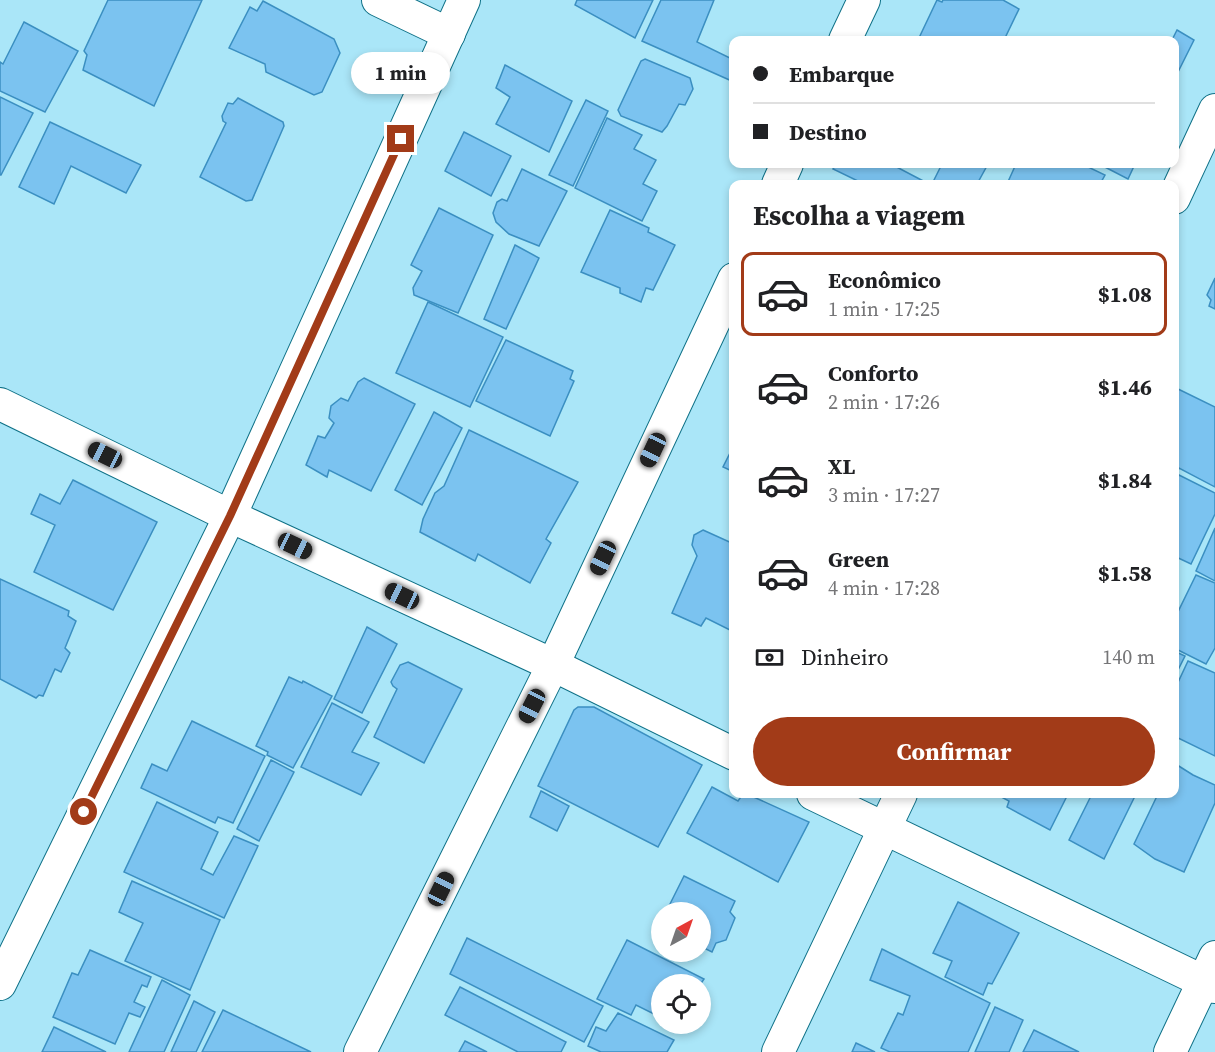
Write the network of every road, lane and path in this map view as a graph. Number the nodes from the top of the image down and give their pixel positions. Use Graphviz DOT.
graph roads {
  1 [pos="378,0"];
  2 [pos="464,0"];
  3 [pos="864,0"];
  4 [pos="449,34"];
  5 [pos="847,36"];
  6 [pos="1215,110"];
  7 [pos="1179,187"];
  8 [pos="729,290"];
  9 [pos="0,404"];
  10 [pos="230,516"];
  11 [pos="553,665"];
  12 [pos="729,752"];
  13 [pos="821,798"];
  14 [pos="899,798"];
  15 [pos="885,829"];
  16 [pos="1211,975"];
  17 [pos="0,982"];
  18 [pos="360,1052"];
  19 [pos="778,1052"];
  20 [pos="1170,1052"];
  1 -- 4 [label="street"];
  2 -- 4 [label="street"];
  3 -- 5 [label="street"];
  4 -- 10 [label="street"];
  6 -- 7 [label="street"];
  8 -- 11 [label="street"];
  9 -- 10 [label="street"];
  10 -- 11 [label="street"];
  10 -- 17 [label="street"];
  11 -- 12 [label="street"];
  11 -- 18 [label="street"];
  13 -- 15 [label="street"];
  14 -- 15 [label="street"];
  15 -- 16 [label="street"];
  15 -- 19 [label="street"];
  16 -- 20 [label="street"];
}
